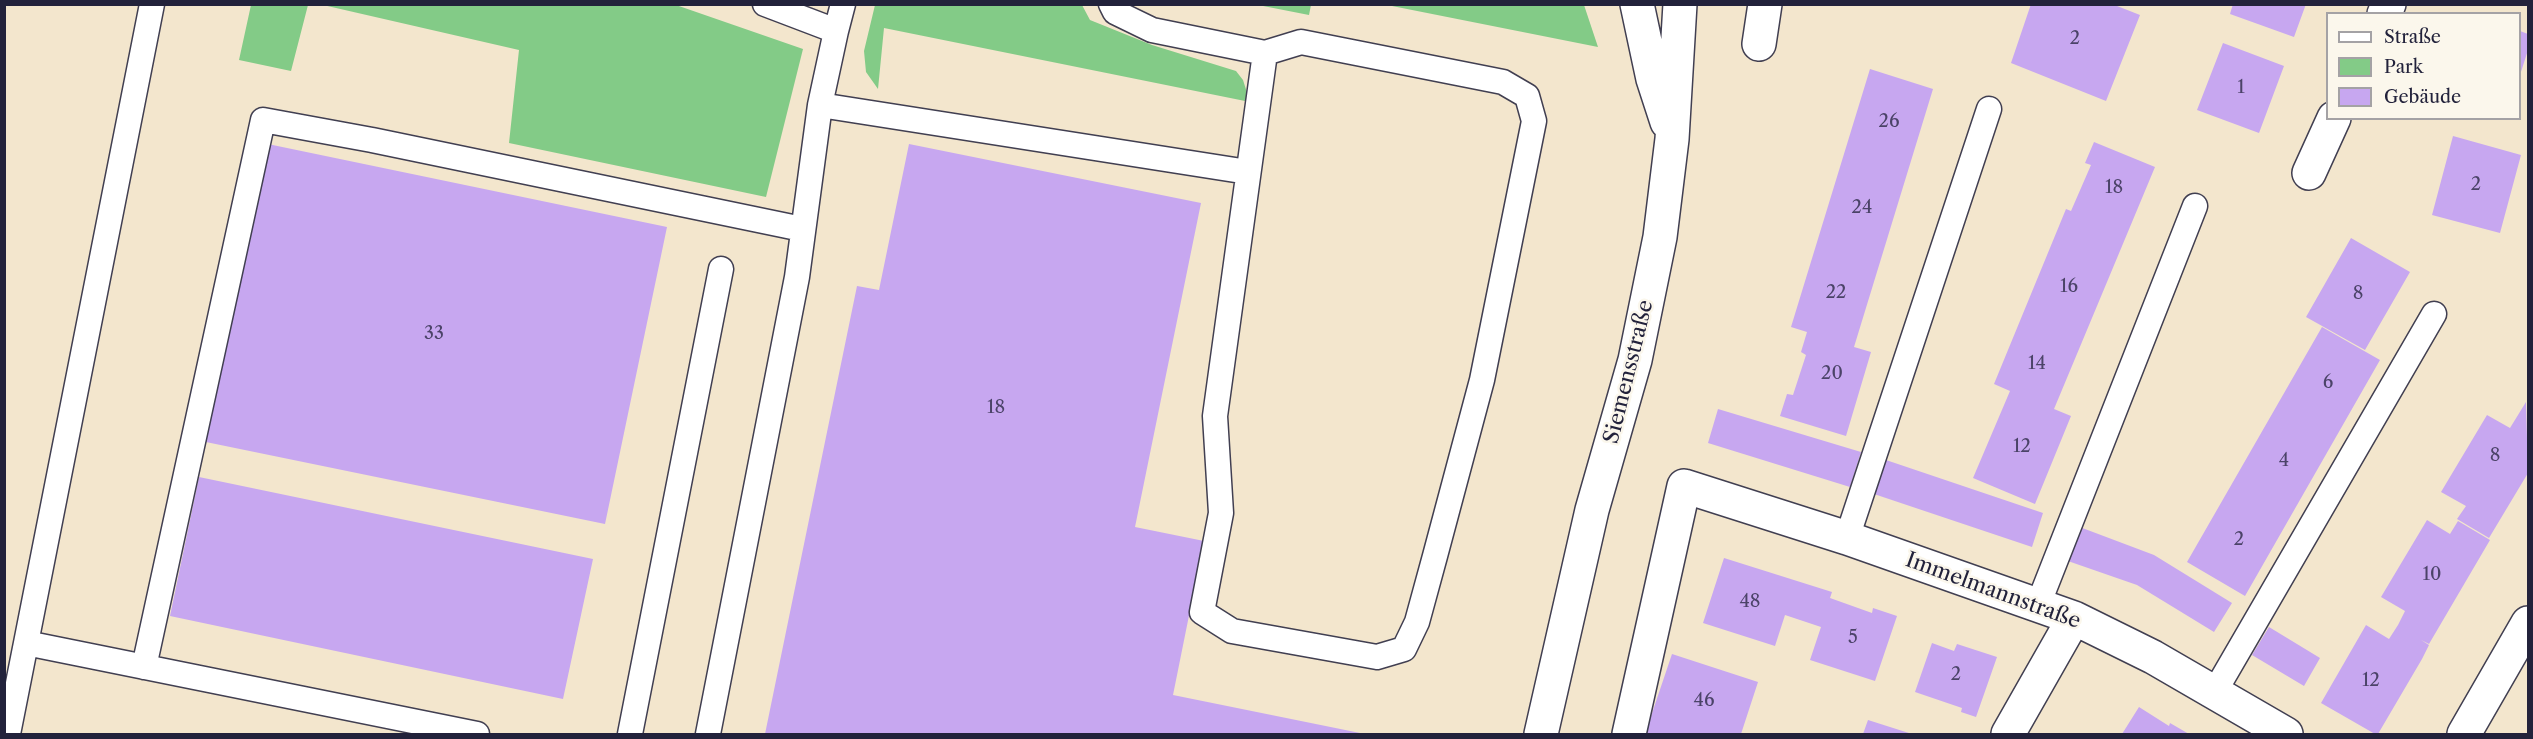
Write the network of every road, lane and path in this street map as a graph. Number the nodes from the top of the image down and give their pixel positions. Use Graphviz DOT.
graph roads {
  1 [pos="152,4"];
  2 [pos="765,4"];
  3 [pos="843,4"];
  4 [pos="1111,4"];
  5 [pos="1637,4"];
  6 [pos="1680,4"];
  7 [pos="1765,4"];
  8 [pos="836,31"];
  9 [pos="1759,44"];
  10 [pos="1265,53"];
  11 [pos="820,105"];
  12 [pos="1989,109"];
  13 [pos="2333,120"];
  14 [pos="1672,139"];
  15 [pos="1248,172"];
  16 [pos="2309,173"];
  17 [pos="2195,206"];
  18 [pos="802,229"];
  19 [pos="721,269"];
  20 [pos="2434,314"];
  21 [pos="1847,538"];
  22 [pos="2038,605"];
  23 [pos="2074,618"];
  24 [pos="2529,623"];
  25 [pos="26,643"];
  26 [pos="144,667"];
  27 [pos="2214,693"];
  28 [pos="8,735"];
  29 [pos="477,735"];
  30 [pos="630,735"];
  31 [pos="708,735"];
  32 [pos="1541,735"];
  33 [pos="1629,735"];
  34 [pos="2008,735"];
  35 [pos="2286,735"];
  36 [pos="2464,735"];
  1 -- 25 [label="lane"];
  2 -- 8 [label="lane"];
  3 -- 8 [label="lane"];
  4 -- 10 [label="lane"];
  5 -- 14 [label="street"];
  6 -- 14 [label="street, Siemensstraße"];
  7 -- 9 [label="street"];
  8 -- 11 [label="lane"];
  10 -- 15 [label="lane"];
  10 -- 15 [label="lane"];
  11 -- 15 [label="lane"];
  11 -- 18 [label="lane"];
  12 -- 21 [label="lane"];
  13 -- 16 [label="street"];
  14 -- 32 [label="street, Siemensstraße"];
  17 -- 22 [label="lane"];
  18 -- 26 [label="lane"];
  18 -- 31 [label="lane"];
  19 -- 30 [label="lane"];
  20 -- 27 [label="lane"];
  21 -- 22 [label="street, Immelmannstraße"];
  21 -- 33 [label="street, Immelmannstraße"];
  22 -- 23 [label="street, Immelmannstraße"];
  23 -- 27 [label="street, Immelmannstraße"];
  23 -- 34 [label="street"];
  24 -- 36 [label="street"];
  25 -- 26 [label="lane"];
  25 -- 28 [label="lane"];
  26 -- 29 [label="lane"];
  27 -- 35 [label="street, Immelmannstraße"];
}
